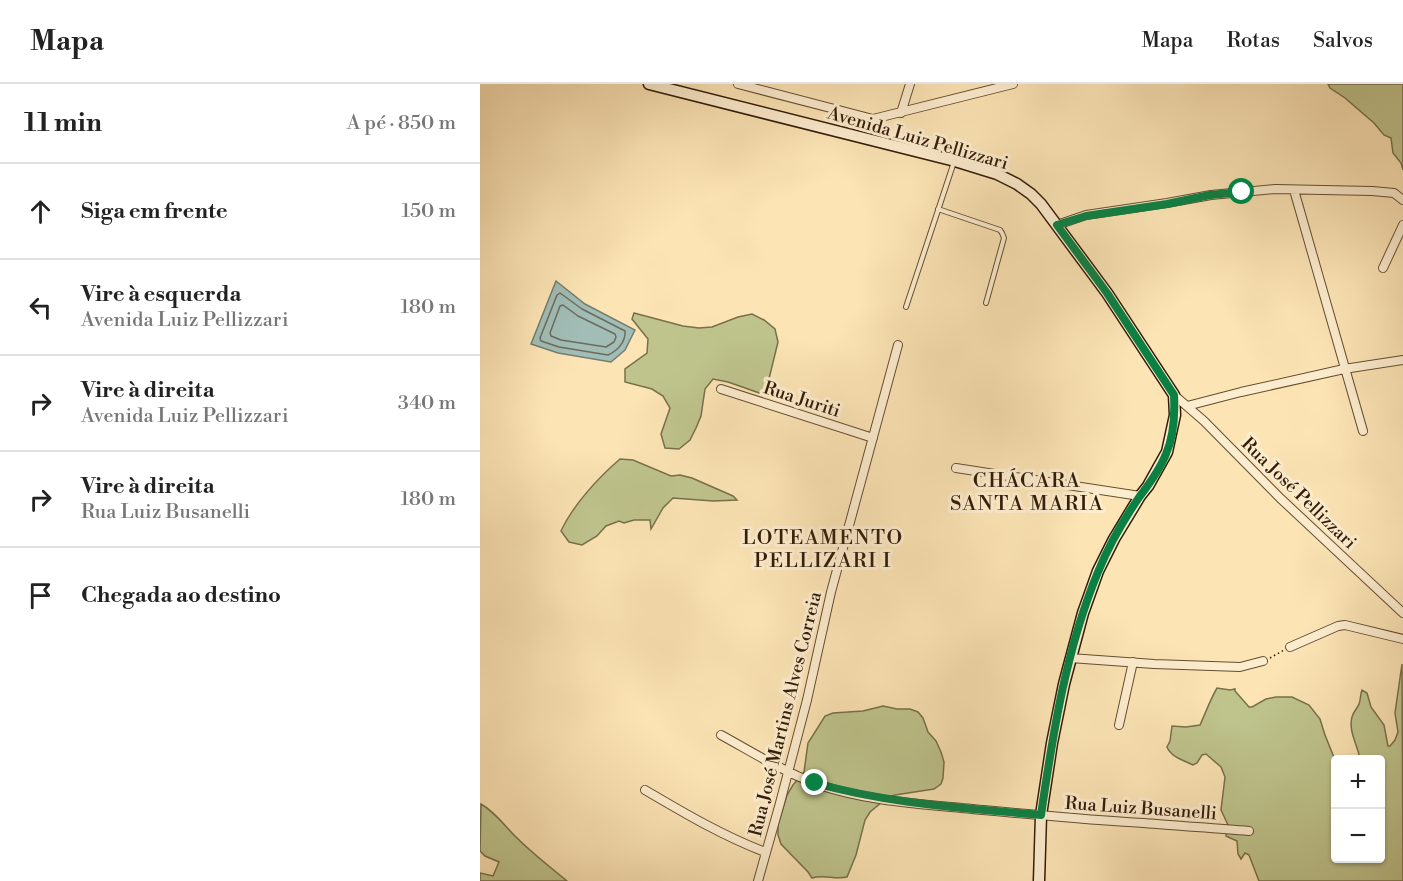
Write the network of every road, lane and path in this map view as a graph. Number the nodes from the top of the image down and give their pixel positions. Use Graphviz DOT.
graph roads {
  1 [pos="649,84"];
  2 [pos="738,84"];
  3 [pos="910,84"];
  4 [pos="1013,84"];
  5 [pos="901,113"];
  6 [pos="955,161"];
  7 [pos="1294,190"];
  8 [pos="1403,200"];
  9 [pos="938,209"];
  10 [pos="1057,225"];
  11 [pos="1403,225"];
  12 [pos="1383,268"];
  13 [pos="986,303"];
  14 [pos="906,307"];
  15 [pos="898,345"];
  16 [pos="1403,360"];
  17 [pos="1344,369"];
  18 [pos="721,389"];
  19 [pos="1174,395"];
  20 [pos="1187,406"];
  21 [pos="1362,431"];
  22 [pos="873,438"];
  23 [pos="956,468"];
  24 [pos="1140,496"];
  25 [pos="1403,613"];
  26 [pos="1403,639"];
  27 [pos="1290,647"];
  28 [pos="1070,658"];
  29 [pos="1133,662"];
  30 [pos="1263,662"];
  31 [pos="1119,724"];
  32 [pos="721,735"];
  33 [pos="788,772"];
  34 [pos="645,790"];
  35 [pos="1041,815"];
  36 [pos="1249,831"];
  37 [pos="765,852"];
  38 [pos="758,881"];
  39 [pos="1039,881"];
  1 -- 6 [label="main road, Avenida Luiz Pellizzari"];
  2 -- 5 [label="street"];
  3 -- 5 [label="street"];
  4 -- 5 [label="street"];
  6 -- 9 [label="lane"];
  6 -- 10 [label="main road, Avenida Luiz Pellizzari"];
  7 -- 8 [label="street"];
  7 -- 10 [label="street"];
  7 -- 17 [label="street"];
  9 -- 13 [label="lane"];
  9 -- 14 [label="lane"];
  10 -- 19 [label="main road, Avenida Luiz Pellizzari"];
  11 -- 12 [label="street"];
  15 -- 22 [label="street, Rua José Martins Alves Correia"];
  16 -- 17 [label="street"];
  17 -- 20 [label="street"];
  17 -- 21 [label="street"];
  18 -- 22 [label="street, Rua Juriti"];
  19 -- 20 [label="street, Rua José Pellizzari"];
  19 -- 24 [label="main road"];
  20 -- 25 [label="street, Rua José Pellizzari"];
  22 -- 33 [label="street, Rua José Martins Alves Correia"];
  23 -- 24 [label="street"];
  24 -- 28 [label="main road"];
  26 -- 27 [label="street"];
  27 -- 30 [label="path"];
  28 -- 29 [label="street"];
  28 -- 35 [label="main road"];
  29 -- 30 [label="street"];
  29 -- 31 [label="street"];
  32 -- 33 [label="street, Rua Luiz Busanelli"];
  33 -- 35 [label="street, Rua Luiz Busanelli"];
  33 -- 37 [label="street, Rua José Martins Alves Correia"];
  34 -- 37 [label="street"];
  35 -- 36 [label="street, Rua Luiz Busanelli"];
  35 -- 39 [label="main road"];
  37 -- 38 [label="street, Rua José Martins Alves Correia"];
}
